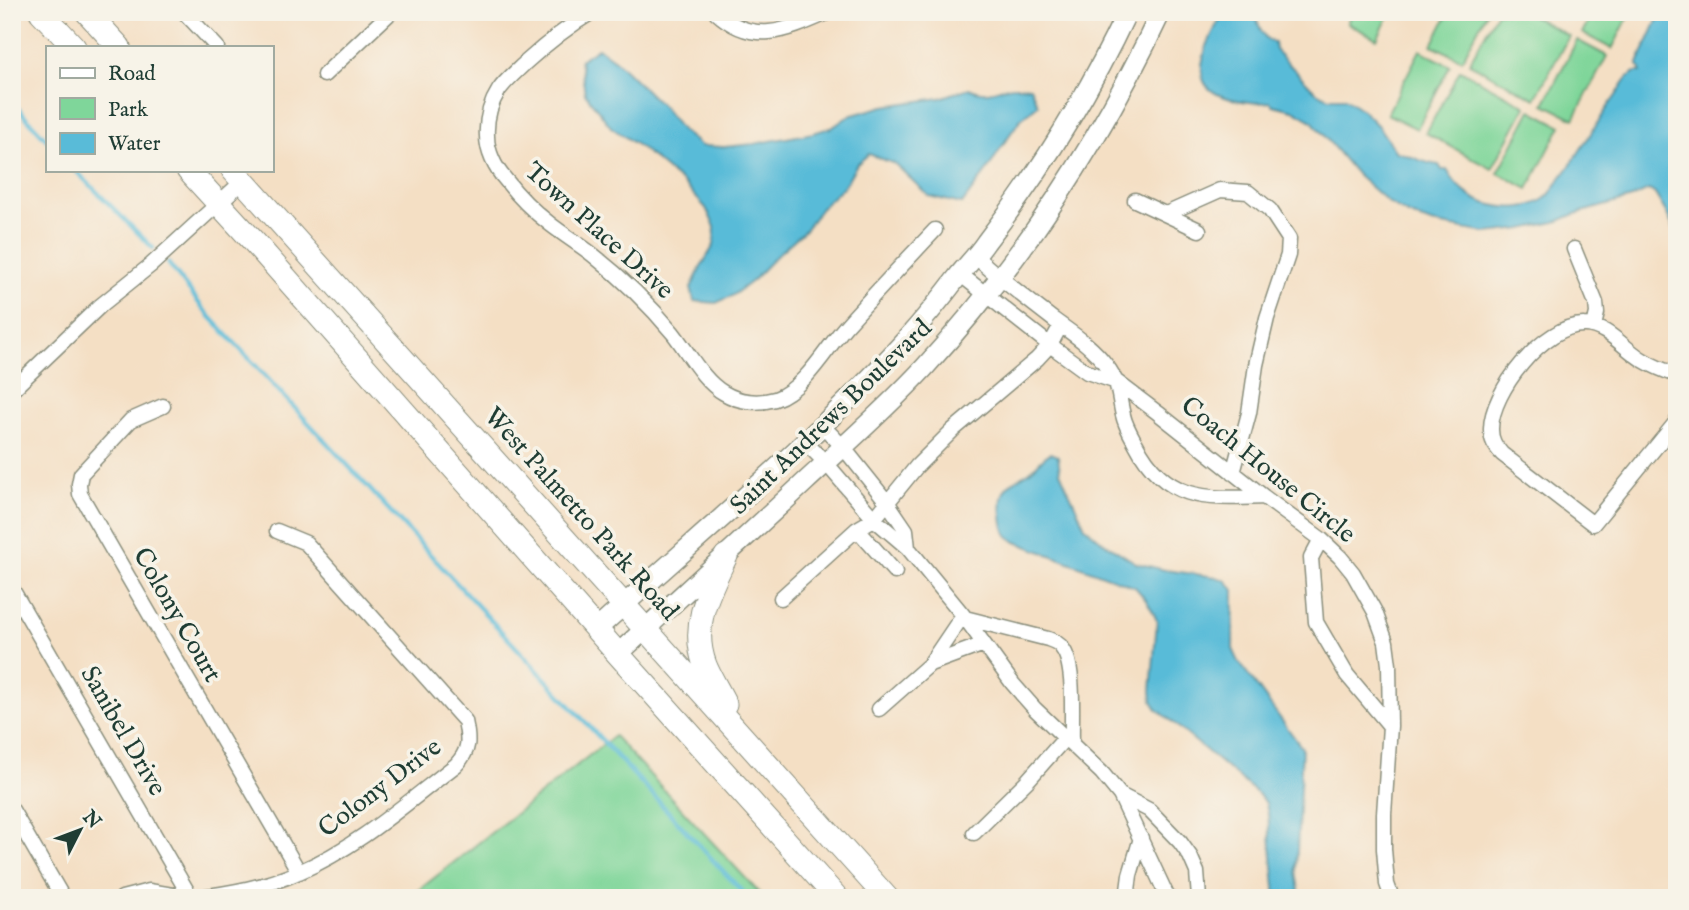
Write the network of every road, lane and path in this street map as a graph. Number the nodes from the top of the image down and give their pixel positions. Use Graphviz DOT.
graph roads {
  1 [pos="41,12"];
  2 [pos="87,12"];
  3 [pos="184,12"];
  4 [pos="391,12"];
  5 [pos="592,12"];
  6 [pos="716,12"];
  7 [pos="829,12"];
  8 [pos="1127,12"];
  9 [pos="1161,12"];
  10 [pos="73,46"];
  11 [pos="118,46"];
  12 [pos="216,46"];
  13 [pos="324,75"];
  14 [pos="190,172"];
  15 [pos="238,175"];
  16 [pos="1135,200"];
  17 [pos="218,202"];
  18 [pos="1166,214"];
  19 [pos="935,230"];
  20 [pos="1199,230"];
  21 [pos="1574,249"];
  22 [pos="975,256"];
  23 [pos="960,274"];
  24 [pos="993,286"];
  25 [pos="1061,325"];
  26 [pos="1594,326"];
  27 [pos="1050,345"];
  28 [pos="1677,375"];
  29 [pos="1117,382"];
  30 [pos="12,390"];
  31 [pos="163,406"];
  32 [pos="1677,421"];
  33 [pos="822,425"];
  34 [pos="805,442"];
  35 [pos="843,447"];
  36 [pos="826,463"];
  37 [pos="1233,473"];
  38 [pos="1264,497"];
  39 [pos="887,502"];
  40 [pos="874,519"];
  41 [pos="857,529"];
  42 [pos="277,531"];
  43 [pos="1321,539"];
  44 [pos="908,548"];
  45 [pos="726,556"];
  46 [pos="895,572"];
  47 [pos="12,589"];
  48 [pos="781,598"];
  49 [pos="625,604"];
  50 [pos="964,617"];
  51 [pos="646,629"];
  52 [pos="596,630"];
  53 [pos="984,644"];
  54 [pos="618,654"];
  55 [pos="930,664"];
  56 [pos="879,709"];
  57 [pos="1390,726"];
  58 [pos="743,737"];
  59 [pos="1069,740"];
  60 [pos="1120,795"];
  61 [pos="12,810"];
  62 [pos="974,833"];
  63 [pos="1141,838"];
  64 [pos="299,872"];
  65 [pos="63,898"];
  66 [pos="122,898"];
  67 [pos="192,898"];
  68 [pos="837,898"];
  69 [pos="887,898"];
  70 [pos="1127,898"];
  71 [pos="1168,898"];
  72 [pos="1199,898"];
  73 [pos="1392,898"];
  1 -- 10 [label="main road"];
  2 -- 11 [label="main road"];
  3 -- 12 [label="street"];
  4 -- 13 [label="street"];
  5 -- 19 [label="street, Town Place Drive"];
  6 -- 7 [label="street"];
  8 -- 22 [label="street, Saint Andrews Boulevard"];
  9 -- 24 [label="street, Saint Andrews Boulevard"];
  14 -- 17 [label="main road"];
  15 -- 17 [label="street"];
  15 -- 49 [label="main road, West Palmetto Park Road"];
  16 -- 18 [label="street"];
  17 -- 30 [label="street"];
  17 -- 52 [label="main road"];
  18 -- 20 [label="street"];
  18 -- 37 [label="street"];
  21 -- 26 [label="street"];
  22 -- 23 [label="street, Saint Andrews Boulevard"];
  22 -- 24 [label="street, Coach House Circle"];
  23 -- 24 [label="street, Coach House Circle"];
  23 -- 33 [label="street, Saint Andrews Boulevard"];
  24 -- 25 [label="street, Coach House Circle"];
  24 -- 27 [label="street, Coach House Circle"];
  24 -- 35 [label="street, Saint Andrews Boulevard"];
  25 -- 27 [label="street"];
  25 -- 29 [label="street, Coach House Circle"];
  26 -- 28 [label="street"];
  26 -- 32 [label="street"];
  27 -- 29 [label="street, Coach House Circle"];
  27 -- 39 [label="street"];
  29 -- 37 [label="street, Coach House Circle"];
  29 -- 38 [label="street"];
  31 -- 64 [label="street, Colony Court"];
  33 -- 34 [label="street, Saint Andrews Boulevard"];
  33 -- 35 [label="street"];
  34 -- 36 [label="street"];
  34 -- 49 [label="street, Saint Andrews Boulevard"];
  35 -- 36 [label="street, Saint Andrews Boulevard"];
  35 -- 39 [label="street"];
  36 -- 40 [label="street"];
  36 -- 45 [label="street, Saint Andrews Boulevard"];
  37 -- 38 [label="street, Coach House Circle"];
  38 -- 43 [label="street, Coach House Circle"];
  39 -- 40 [label="street"];
  39 -- 44 [label="street"];
  40 -- 41 [label="street"];
  40 -- 44 [label="street"];
  41 -- 46 [label="street"];
  41 -- 48 [label="street"];
  42 -- 64 [label="street, Colony Drive"];
  43 -- 57 [label="street, Coach House Circle"];
  43 -- 57 [label="street"];
  44 -- 50 [label="street"];
  45 -- 51 [label="street, Saint Andrews Boulevard"];
  45 -- 58 [label="main road"];
  47 -- 67 [label="street, Sanibel Drive"];
  49 -- 51 [label="main road, West Palmetto Park Road"];
  49 -- 52 [label="street, Saint Andrews Boulevard"];
  50 -- 53 [label="street"];
  50 -- 55 [label="street"];
  50 -- 59 [label="street"];
  51 -- 54 [label="street, Saint Andrews Boulevard"];
  51 -- 58 [label="main road, West Palmetto Park Road"];
  52 -- 54 [label="main road"];
  53 -- 55 [label="street"];
  53 -- 59 [label="street"];
  54 -- 68 [label="main road"];
  55 -- 56 [label="street"];
  57 -- 73 [label="street, Coach House Circle"];
  58 -- 69 [label="main road, West Palmetto Park Road"];
  59 -- 60 [label="street"];
  59 -- 62 [label="street"];
  60 -- 63 [label="street"];
  60 -- 72 [label="street"];
  61 -- 65 [label="street"];
  63 -- 70 [label="street"];
  63 -- 71 [label="street"];
  64 -- 67 [label="street, Colony Drive"];
  66 -- 67 [label="street, Colony Drive"];
}
